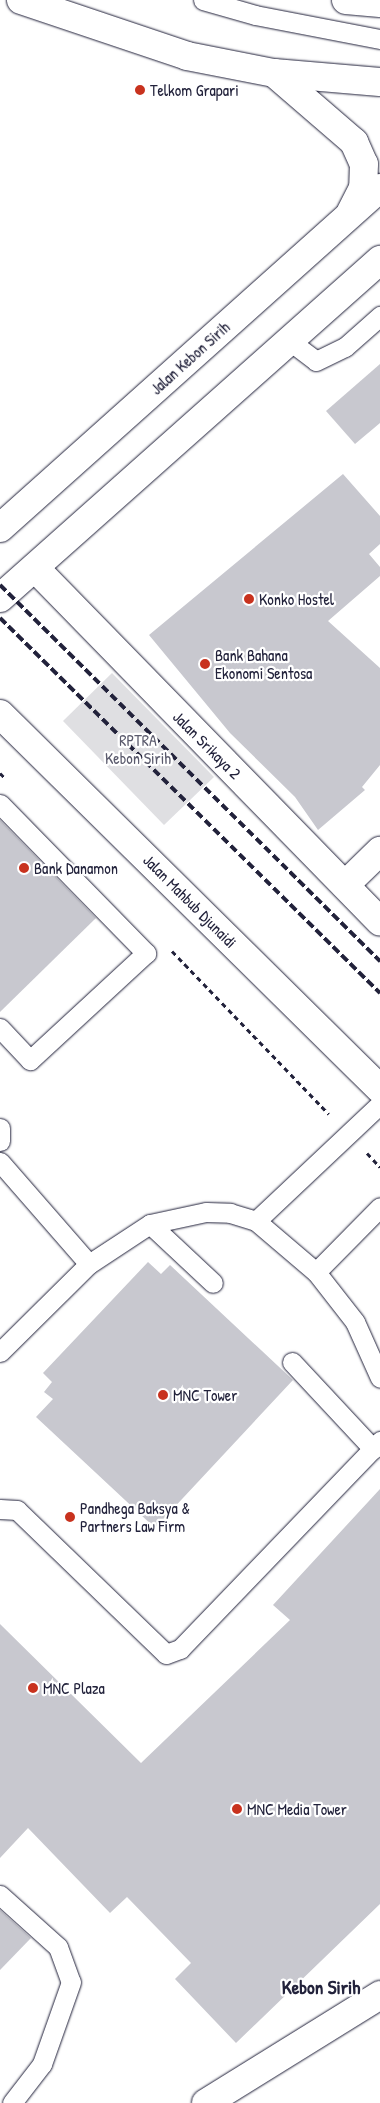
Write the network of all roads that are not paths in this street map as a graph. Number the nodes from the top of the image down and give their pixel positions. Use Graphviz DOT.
graph roads {
  1 [pos="21,0"];
  2 [pos="203,0"];
  3 [pos="346,0"];
  4 [pos="380,4"];
  5 [pos="380,39"];
  6 [pos="274,73"];
  7 [pos="380,82"];
  8 [pos="380,188"];
  9 [pos="349,215"];
  10 [pos="380,260"];
  11 [pos="380,316"];
  12 [pos="290,342"];
  13 [pos="0,528"];
  14 [pos="35,568"];
  15 [pos="0,598"];
  16 [pos="0,714"];
  17 [pos="0,804"];
  18 [pos="380,851"];
  19 [pos="345,885"];
  20 [pos="380,922"];
  21 [pos="0,1028"];
  22 [pos="380,1089"];
  23 [pos="380,1104"];
  24 [pos="0,1128"];
  25 [pos="0,1141"];
  26 [pos="0,1162"];
  27 [pos="380,1207"];
  28 [pos="256,1222"];
  29 [pos="150,1224"];
  30 [pos="89,1264"];
  31 [pos="316,1272"];
  32 [pos="213,1283"];
  33 [pos="0,1352"];
  34 [pos="292,1362"];
  35 [pos="380,1378"];
  36 [pos="376,1445"];
  37 [pos="0,1509"];
  38 [pos="0,1895"];
  39 [pos="380,1995"];
  40 [pos="12,2103"];
  41 [pos="206,2103"];
  1 -- 6 [label="main road"];
  2 -- 5 [label="lane"];
  3 -- 4 [label="main road"];
  6 -- 7 [label="main road"];
  6 -- 9 [label="main road"];
  8 -- 9 [label="main road, Jalan Kebon Sirih"];
  9 -- 13 [label="main road, Jalan Kebon Sirih"];
  10 -- 12 [label="main road"];
  11 -- 12 [label="lane"];
  12 -- 14 [label="main road"];
  14 -- 15 [label="main road"];
  14 -- 19 [label="main road, Jalan Srikaya 2"];
  16 -- 22 [label="main road, Jalan Mahbub Djunaidi"];
  17 -- 21 [label="lane"];
  18 -- 19 [label="main road"];
  19 -- 20 [label="main road, Jalan Srikaya 2"];
  23 -- 28 [label="lane"];
  24 -- 25 [label="lane"];
  26 -- 30 [label="lane"];
  27 -- 31 [label="lane"];
  28 -- 29 [label="lane"];
  28 -- 31 [label="lane"];
  29 -- 30 [label="lane"];
  29 -- 32 [label="lane"];
  30 -- 33 [label="lane"];
  31 -- 35 [label="lane"];
  34 -- 36 [label="lane"];
  36 -- 37 [label="lane"];
  38 -- 40 [label="lane"];
  39 -- 41 [label="main road"];
}
